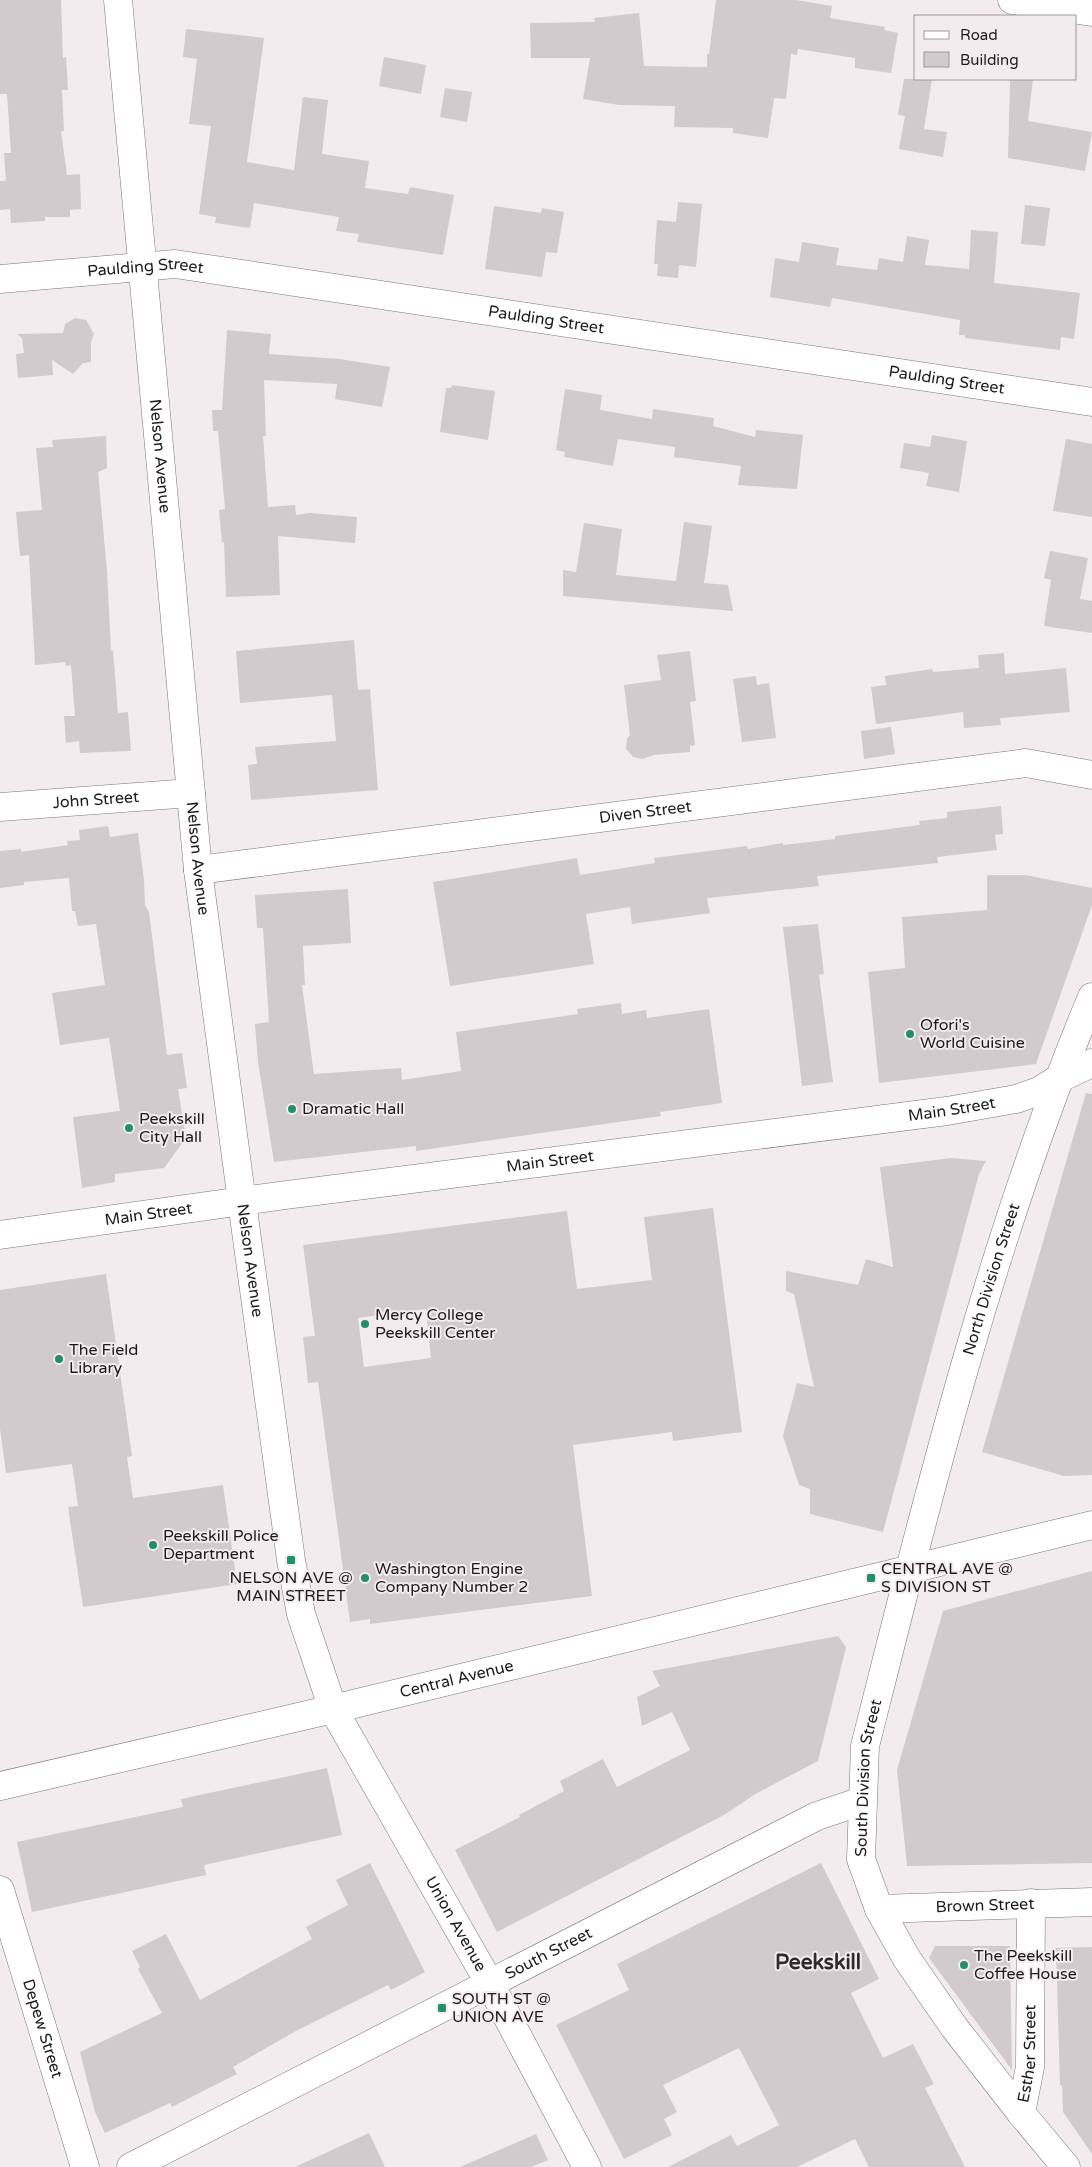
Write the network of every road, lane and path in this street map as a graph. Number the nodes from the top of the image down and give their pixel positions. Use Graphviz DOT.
graph roads {
  1 [pos="118,0"];
  2 [pos="1012,0"];
  3 [pos="1092,12"];
  4 [pos="141,266"];
  5 [pos="0,279"];
  6 [pos="1092,402"];
  7 [pos="1092,775"];
  8 [pos="191,793"];
  9 [pos="0,807"];
  10 [pos="198,870"];
  11 [pos="1092,998"];
  12 [pos="1092,1063"];
  13 [pos="1058,1079"];
  14 [pos="242,1202"];
  15 [pos="0,1234"];
  16 [pos="1092,1525"];
  17 [pos="911,1569"];
  18 [pos="333,1709"];
  19 [pos="0,1786"];
  20 [pos="862,1801"];
  21 [pos="0,1890"];
  22 [pos="1092,1902"];
  23 [pos="1031,1903"];
  24 [pos="879,1909"];
  25 [pos="490,1984"];
  26 [pos="1021,2113"];
  27 [pos="85,2167"];
  28 [pos="131,2167"];
  29 [pos="586,2167"];
  30 [pos="1066,2167"];
  1 -- 4 [label="street, Nelson Avenue"];
  2 -- 3 [label="street"];
  4 -- 5 [label="street, Paulding Street"];
  4 -- 6 [label="street, Paulding Street"];
  4 -- 8 [label="street, Nelson Avenue"];
  7 -- 10 [label="street, Diven Street"];
  8 -- 9 [label="street, John Street"];
  8 -- 10 [label="street, Nelson Avenue"];
  10 -- 14 [label="street, Nelson Avenue"];
  11 -- 13 [label="street, North Division Street"];
  12 -- 13 [label="street, Main Street"];
  13 -- 14 [label="street, Main Street"];
  13 -- 17 [label="street, North Division Street"];
  14 -- 15 [label="street, Main Street"];
  14 -- 18 [label="street, Nelson Avenue"];
  16 -- 17 [label="street, Central Avenue"];
  17 -- 18 [label="street, Central Avenue"];
  17 -- 20 [label="street, South Division Street"];
  18 -- 19 [label="street, Central Avenue"];
  18 -- 25 [label="street, Union Avenue"];
  20 -- 24 [label="street, South Division Street"];
  20 -- 25 [label="street, South Street"];
  21 -- 27 [label="street, Depew Street"];
  22 -- 23 [label="street, Brown Street"];
  23 -- 24 [label="street, Brown Street"];
  23 -- 26 [label="street, Esther Street"];
  24 -- 26 [label="street, South Division Street"];
  25 -- 28 [label="street, South Street"];
  25 -- 29 [label="street, Union Avenue"];
  26 -- 30 [label="street, South Division Street"];
}
